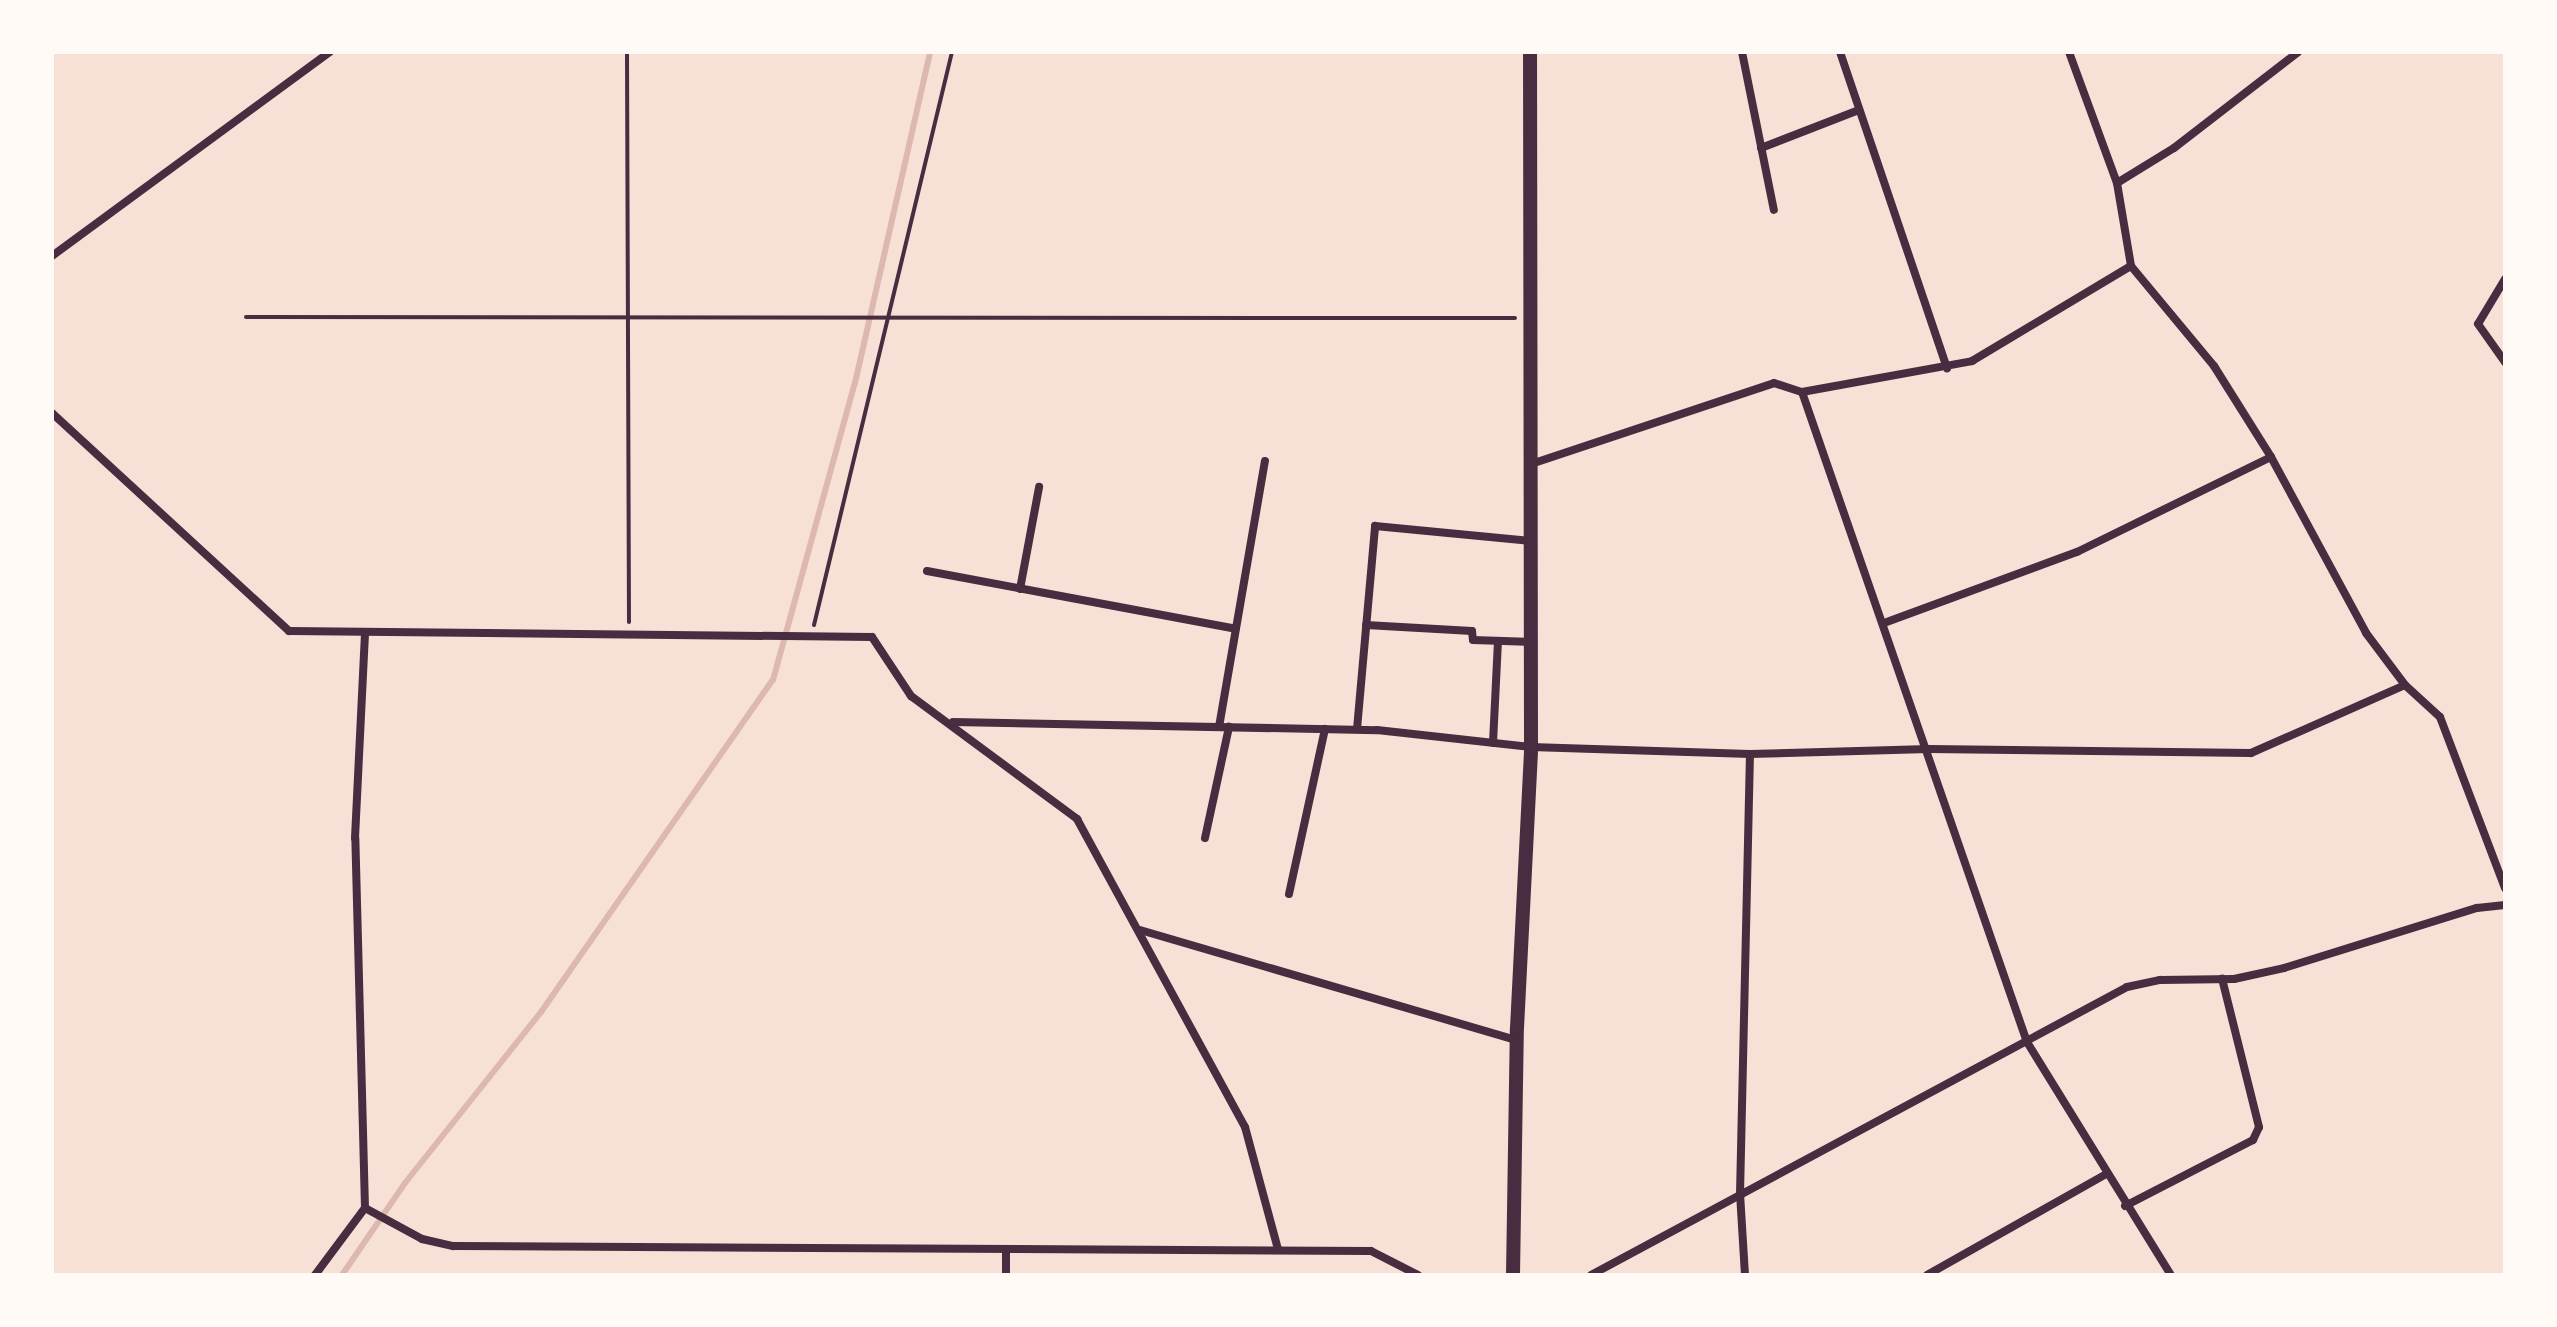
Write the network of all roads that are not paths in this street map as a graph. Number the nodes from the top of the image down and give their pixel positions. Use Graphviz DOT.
graph roads {
  1 [pos="330,52"];
  2 [pos="1530,52"];
  3 [pos="1742,52"];
  4 [pos="1840,52"];
  5 [pos="2069,52"];
  6 [pos="2298,52"];
  7 [pos="1859,110"];
  8 [pos="1761,148"];
  9 [pos="2117,183"];
  10 [pos="1774,210"];
  11 [pos="52,256"];
  12 [pos="2131,266"];
  13 [pos="2505,279"];
  14 [pos="2505,362"];
  15 [pos="1947,368"];
  16 [pos="1802,392"];
  17 [pos="52,413"];
  18 [pos="2271,457"];
  19 [pos="1265,461"];
  20 [pos="1534,463"];
  21 [pos="1039,487"];
  22 [pos="1533,541"];
  23 [pos="927,571"];
  24 [pos="1020,589"];
  25 [pos="1884,623"];
  26 [pos="1366,625"];
  27 [pos="1236,629"];
  28 [pos="365,633"];
  29 [pos="1498,641"];
  30 [pos="1532,642"];
  31 [pos="2405,685"];
  32 [pos="952,722"];
  33 [pos="1224,727"];
  34 [pos="1325,729"];
  35 [pos="1357,729"];
  36 [pos="1493,743"];
  37 [pos="1531,747"];
  38 [pos="1929,749"];
  39 [pos="1750,754"];
  40 [pos="1205,838"];
  41 [pos="2505,888"];
  42 [pos="1289,894"];
  43 [pos="2505,905"];
  44 [pos="1140,930"];
  45 [pos="2222,979"];
  46 [pos="1517,1040"];
  47 [pos="2027,1042"];
  48 [pos="2106,1174"];
  49 [pos="1740,1194"];
  50 [pos="2125,1206"];
  51 [pos="369,1210"];
  52 [pos="1006,1249"];
  53 [pos="1278,1249"];
  54 [pos="315,1275"];
  55 [pos="1006,1275"];
  56 [pos="1418,1275"];
  57 [pos="1513,1275"];
  58 [pos="1591,1275"];
  59 [pos="1745,1275"];
  60 [pos="1927,1275"];
  61 [pos="2171,1275"];
  1 -- 11 [label="street"];
  2 -- 20 [label="street"];
  3 -- 8 [label="street"];
  4 -- 7 [label="street"];
  5 -- 9 [label="street"];
  6 -- 9 [label="street"];
  7 -- 8 [label="street"];
  7 -- 15 [label="street"];
  8 -- 10 [label="street"];
  9 -- 12 [label="street"];
  12 -- 15 [label="street"];
  12 -- 18 [label="street"];
  13 -- 14 [label="street"];
  15 -- 16 [label="street"];
  16 -- 20 [label="street"];
  16 -- 25 [label="street"];
  17 -- 28 [label="street"];
  18 -- 25 [label="street"];
  18 -- 31 [label="street"];
  19 -- 27 [label="street"];
  20 -- 22 [label="street"];
  21 -- 24 [label="street"];
  22 -- 26 [label="street"];
  22 -- 30 [label="street"];
  23 -- 24 [label="street"];
  24 -- 27 [label="street"];
  25 -- 38 [label="street"];
  26 -- 29 [label="street"];
  26 -- 35 [label="street"];
  27 -- 33 [label="street"];
  28 -- 32 [label="street"];
  28 -- 51 [label="street"];
  29 -- 30 [label="street"];
  29 -- 36 [label="street"];
  30 -- 37 [label="street"];
  31 -- 38 [label="street"];
  31 -- 41 [label="street"];
  32 -- 33 [label="street"];
  32 -- 44 [label="street"];
  33 -- 34 [label="street"];
  33 -- 40 [label="street"];
  34 -- 35 [label="street"];
  34 -- 42 [label="street"];
  35 -- 36 [label="street"];
  36 -- 37 [label="street"];
  37 -- 39 [label="street"];
  37 -- 46 [label="street"];
  38 -- 39 [label="street"];
  38 -- 47 [label="street"];
  39 -- 49 [label="street"];
  43 -- 45 [label="street"];
  44 -- 46 [label="street"];
  44 -- 53 [label="street"];
  45 -- 47 [label="street"];
  45 -- 50 [label="street"];
  46 -- 57 [label="street"];
  47 -- 48 [label="street"];
  47 -- 49 [label="street"];
  48 -- 50 [label="street"];
  48 -- 60 [label="street"];
  49 -- 58 [label="street"];
  49 -- 59 [label="street"];
  50 -- 61 [label="street"];
  51 -- 52 [label="street"];
  51 -- 54 [label="street"];
  52 -- 53 [label="street"];
  52 -- 55 [label="street"];
  53 -- 56 [label="street"];
}
